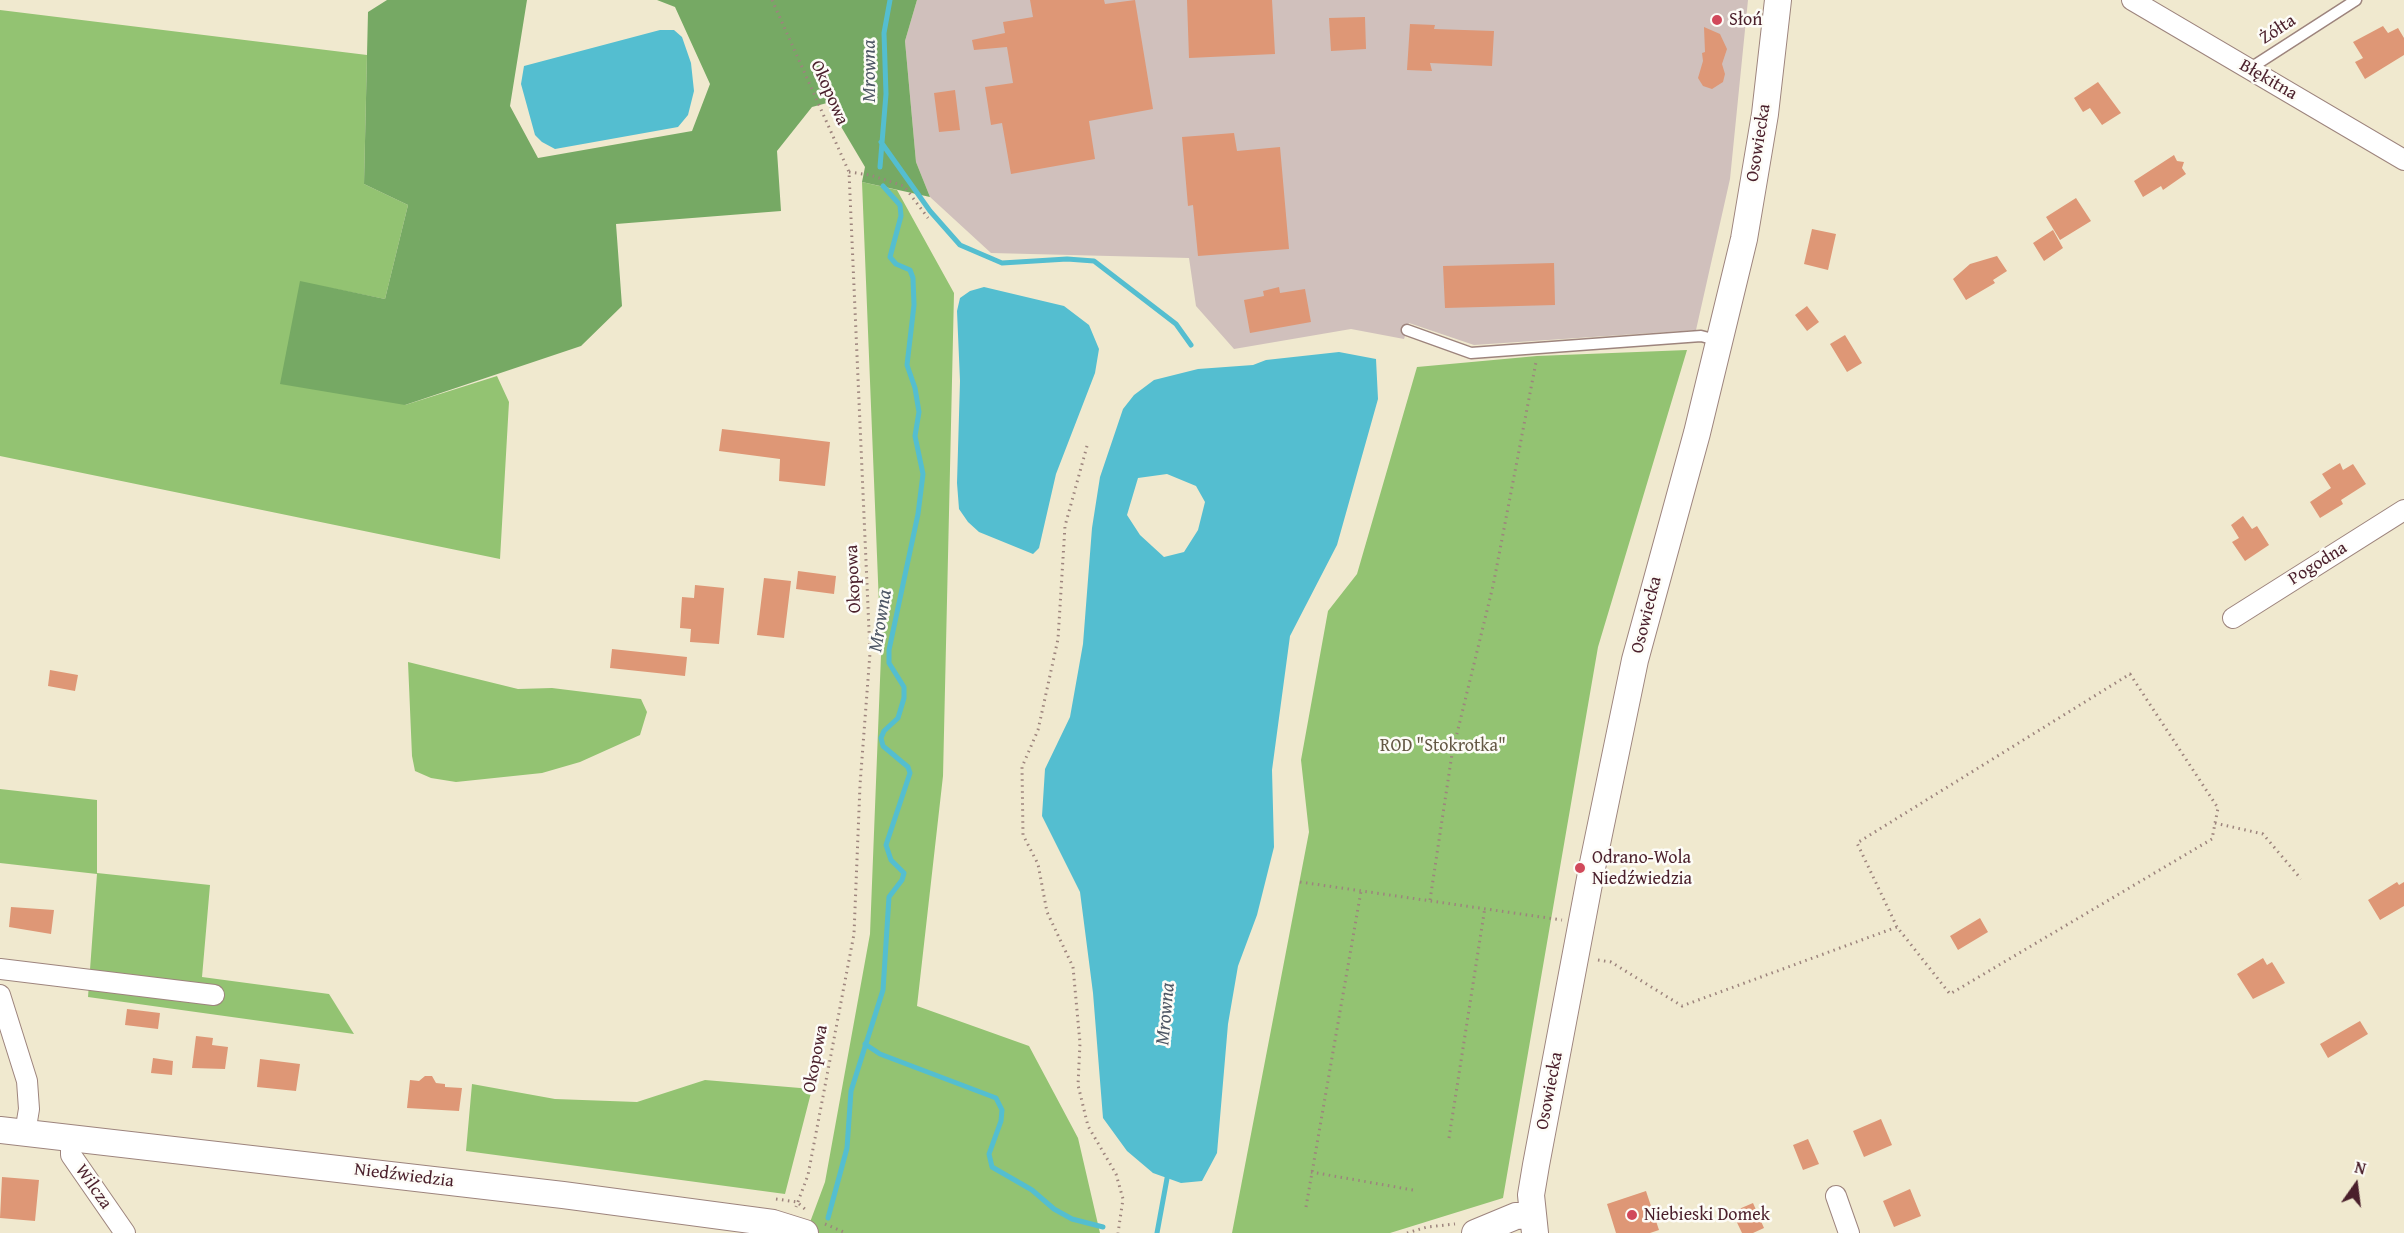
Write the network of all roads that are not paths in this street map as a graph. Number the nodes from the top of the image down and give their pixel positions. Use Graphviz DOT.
graph roads {
  1 [pos="1778,0"];
  2 [pos="2132,0"];
  3 [pos="2356,0"];
  4 [pos="2249,69"];
  5 [pos="2404,160"];
  6 [pos="1407,330"];
  7 [pos="1720,341"];
  8 [pos="2404,510"];
  9 [pos="2233,618"];
  10 [pos="0,969"];
  11 [pos="0,995"];
  12 [pos="214,995"];
  13 [pos="0,1130"];
  14 [pos="25,1132"];
  15 [pos="71,1138"];
  16 [pos="1836,1196"];
  17 [pos="1533,1224"];
  18 [pos="1466,1228"];
  19 [pos="795,1231"];
  20 [pos="125,1233"];
  21 [pos="1849,1233"];
  1 -- 7 [label="street, Osowiecka"];
  2 -- 4 [label="street, Błękitna"];
  3 -- 4 [label="lane, Żółta"];
  4 -- 5 [label="street, Błękitna"];
  6 -- 7 [label="lane"];
  7 -- 17 [label="street, Osowiecka"];
  8 -- 9 [label="street, Pogodna"];
  10 -- 12 [label="street"];
  11 -- 14 [label="street"];
  13 -- 14 [label="street, Niedźwiedzia"];
  14 -- 15 [label="street, Niedźwiedzia"];
  15 -- 19 [label="street, Niedźwiedzia"];
  15 -- 20 [label="street, Wilcza"];
  16 -- 21 [label="street"];
  17 -- 18 [label="street"];
}
